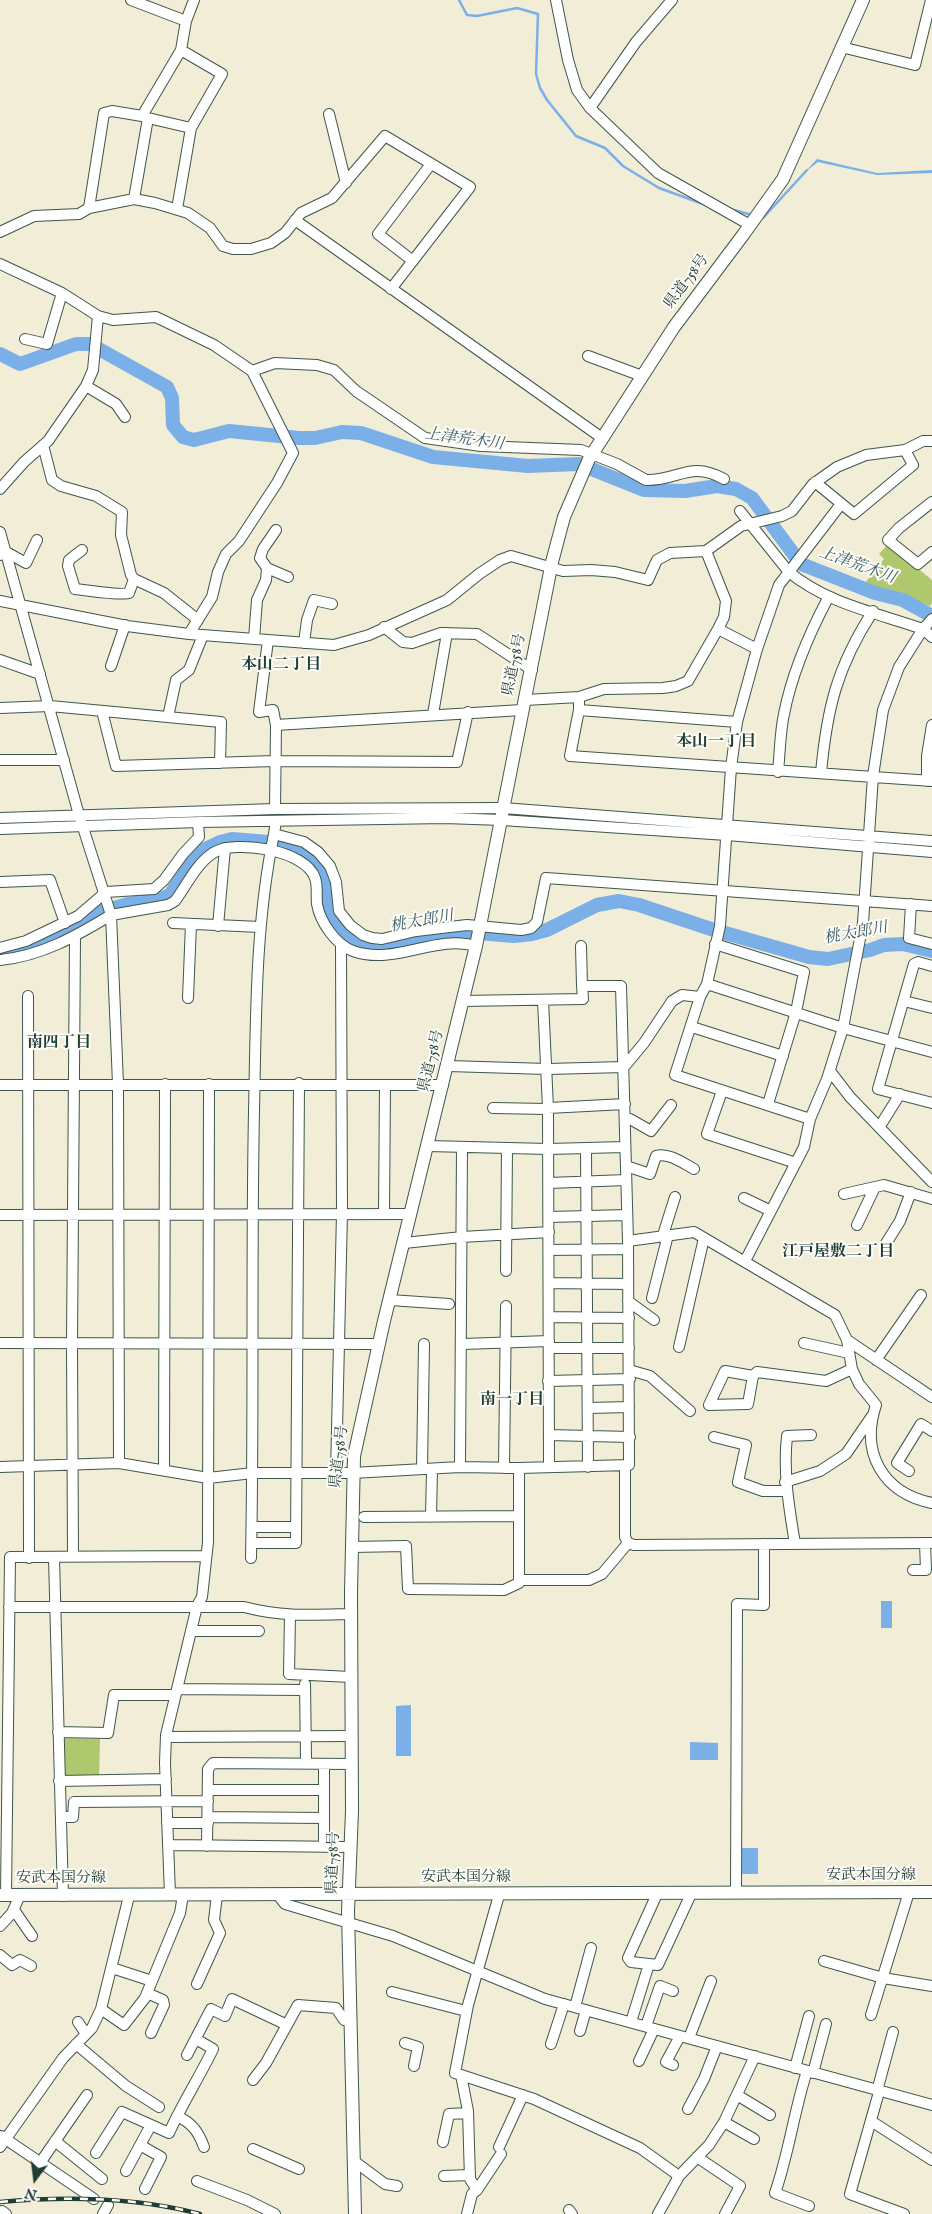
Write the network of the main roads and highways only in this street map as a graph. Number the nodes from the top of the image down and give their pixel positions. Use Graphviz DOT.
graph roads {
  1 [pos="862,0"];
  2 [pos="932,1892"];
  3 [pos="349,1894"];
  4 [pos="3,1895"];
  5 [pos="355,2214"];
  1 -- 3 [label="main road, 県道758号"];
  2 -- 3 [label="main road, 安武本国分線"];
  3 -- 4 [label="main road, 安武本国分線"];
  3 -- 5 [label="main road, 県道758号"];
}
